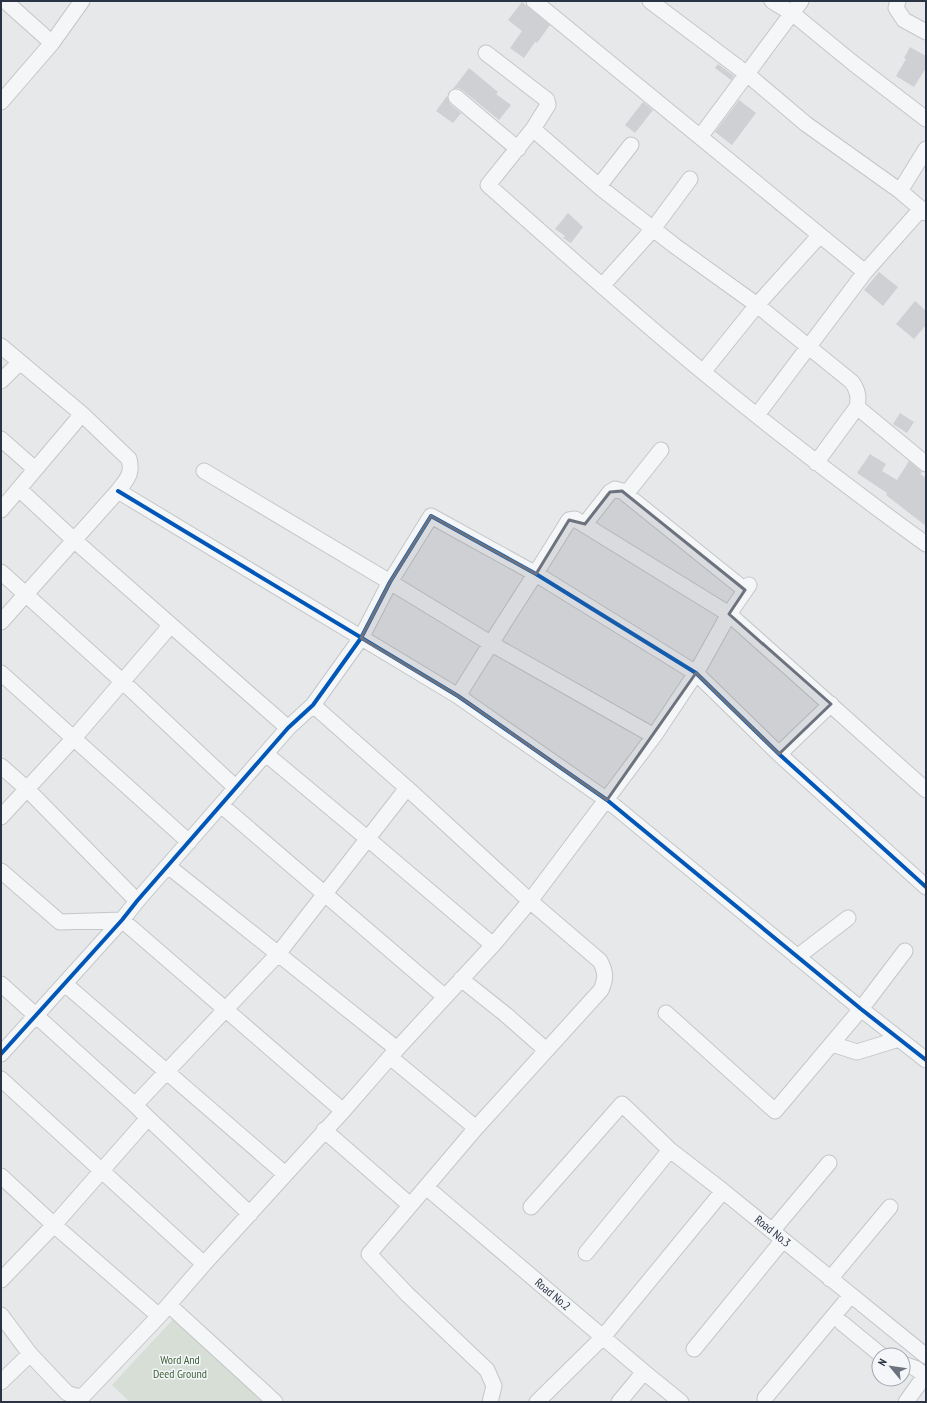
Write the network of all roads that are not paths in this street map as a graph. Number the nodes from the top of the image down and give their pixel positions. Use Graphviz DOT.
graph roads {
  1 [pos="82,1"];
  2 [pos="534,1"];
  3 [pos="650,1"];
  4 [pos="772,1"];
  5 [pos="898,1"];
  6 [pos="7,2"];
  7 [pos="796,7"];
  8 [pos="926,32"];
  9 [pos="52,43"];
  10 [pos="486,53"];
  11 [pos="748,74"];
  12 [pos="4,94"];
  13 [pos="456,97"];
  14 [pos="926,119"];
  15 [pos="533,129"];
  16 [pos="700,137"];
  17 [pos="631,145"];
  18 [pos="518,149"];
  19 [pos="926,149"];
  20 [pos="690,179"];
  21 [pos="599,186"];
  22 [pos="900,191"];
  23 [pos="923,211"];
  24 [pos="653,229"];
  25 [pos="820,235"];
  26 [pos="865,272"];
  27 [pos="602,286"];
  28 [pos="757,305"];
  29 [pos="1,346"];
  30 [pos="809,346"];
  31 [pos="20,362"];
  32 [pos="703,372"];
  33 [pos="1,381"];
  34 [pos="857,407"];
  35 [pos="82,414"];
  36 [pos="757,415"];
  37 [pos="1,439"];
  38 [pos="661,450"];
  39 [pos="816,463"];
  40 [pos="926,464"];
  41 [pos="35,469"];
  42 [pos="204,471"];
  43 [pos="19,489"];
  44 [pos="118,491"];
  45 [pos="626,494"];
  46 [pos="1,510"];
  47 [pos="585,524"];
  48 [pos="74,540"];
  49 [pos="926,544"];
  50 [pos="1,572"];
  51 [pos="536,574"];
  52 [pos="390,582"];
  53 [pos="26,595"];
  54 [pos="729,614"];
  55 [pos="1,622"];
  56 [pos="171,625"];
  57 [pos="361,638"];
  58 [pos="490,643"];
  59 [pos="1,673"];
  60 [pos="696,673"];
  61 [pos="123,682"];
  62 [pos="458,696"];
  63 [pos="831,704"];
  64 [pos="313,705"];
  65 [pos="288,728"];
  66 [pos="654,736"];
  67 [pos="74,738"];
  68 [pos="266,754"];
  69 [pos="779,754"];
  70 [pos="1,766"];
  71 [pos="236,788"];
  72 [pos="408,788"];
  73 [pos="27,789"];
  74 [pos="926,790"];
  75 [pos="607,800"];
  76 [pos="221,804"];
  77 [pos="1,817"];
  78 [pos="368,839"];
  79 [pos="189,842"];
  80 [pos="168,866"];
  81 [pos="1,871"];
  82 [pos="926,887"];
  83 [pos="325,894"];
  84 [pos="137,901"];
  85 [pos="530,901"];
  86 [pos="848,918"];
  87 [pos="122,920"];
  88 [pos="493,945"];
  89 [pos="905,951"];
  90 [pos="278,954"];
  91 [pos="797,957"];
  92 [pos="461,979"];
  93 [pos="1,984"];
  94 [pos="65,984"];
  95 [pos="445,997"];
  96 [pos="225,1008"];
  97 [pos="861,1009"];
  98 [pos="666,1013"];
  99 [pos="37,1016"];
  100 [pos="899,1039"];
  101 [pos="832,1044"];
  102 [pos="546,1050"];
  103 [pos="393,1053"];
  104 [pos="1,1054"];
  105 [pos="926,1060"];
  106 [pos="166,1072"];
  107 [pos="1,1078"];
  108 [pos="135,1105"];
  109 [pos="343,1111"];
  110 [pos="148,1118"];
  111 [pos="476,1128"];
  112 [pos="324,1130"];
  113 [pos="670,1150"];
  114 [pos="830,1162"];
  115 [pos="102,1171"];
  116 [pos="285,1174"];
  117 [pos="1,1176"];
  118 [pos="426,1187"];
  119 [pos="723,1191"];
  120 [pos="410,1205"];
  121 [pos="531,1207"];
  122 [pos="890,1207"];
  123 [pos="250,1214"];
  124 [pos="54,1225"];
  125 [pos="777,1235"];
  126 [pos="586,1253"];
  127 [pos="204,1264"];
  128 [pos="830,1278"];
  129 [pos="1,1280"];
  130 [pos="850,1295"];
  131 [pos="164,1310"];
  132 [pos="1,1315"];
  133 [pos="842,1323"];
  134 [pos="603,1337"];
  135 [pos="871,1347"];
  136 [pos="694,1349"];
  137 [pos="30,1354"];
  138 [pos="926,1356"];
  139 [pos="911,1367"];
  140 [pos="644,1372"];
  141 [pos="926,1374"];
  142 [pos="1,1382"];
  143 [pos="765,1398"];
  144 [pos="275,1402"];
  145 [pos="490,1402"];
  146 [pos="537,1402"];
  147 [pos="619,1402"];
  148 [pos="680,1402"];
  149 [pos="906,1402"];
  1 -- 9 [label="street"];
  2 -- 16 [label="street"];
  3 -- 11 [label="street"];
  4 -- 7 [label="street"];
  5 -- 8 [label="street"];
  6 -- 9 [label="street"];
  7 -- 11 [label="street"];
  7 -- 14 [label="street"];
  9 -- 12 [label="street"];
  10 -- 15 [label="street"];
  11 -- 16 [label="street"];
  11 -- 22 [label="street"];
  13 -- 18 [label="street"];
  15 -- 18 [label="street"];
  15 -- 21 [label="street"];
  16 -- 25 [label="street"];
  17 -- 21 [label="street"];
  18 -- 27 [label="street"];
  19 -- 22 [label="street"];
  20 -- 24 [label="street"];
  21 -- 24 [label="street"];
  22 -- 23 [label="street"];
  23 -- 26 [label="street"];
  24 -- 27 [label="street"];
  24 -- 28 [label="street"];
  25 -- 26 [label="street"];
  25 -- 28 [label="street"];
  26 -- 30 [label="street"];
  27 -- 32 [label="street"];
  28 -- 30 [label="street"];
  28 -- 32 [label="street"];
  29 -- 31 [label="street"];
  30 -- 34 [label="street"];
  30 -- 36 [label="street"];
  31 -- 33 [label="street"];
  31 -- 35 [label="street"];
  32 -- 36 [label="street"];
  34 -- 39 [label="street"];
  34 -- 40 [label="street"];
  35 -- 41 [label="street"];
  35 -- 44 [label="street"];
  36 -- 39 [label="street"];
  37 -- 41 [label="street"];
  38 -- 45 [label="street"];
  39 -- 49 [label="street"];
  41 -- 43 [label="street"];
  42 -- 52 [label="street"];
  43 -- 46 [label="street"];
  43 -- 48 [label="street"];
  44 -- 48 [label="street"];
  44 -- 57 [label="street"];
  45 -- 47 [label="street"];
  45 -- 54 [label="street"];
  47 -- 51 [label="street"];
  47 -- 54 [label="street"];
  48 -- 53 [label="street"];
  48 -- 56 [label="street"];
  50 -- 53 [label="street"];
  51 -- 52 [label="street"];
  51 -- 58 [label="street"];
  51 -- 60 [label="street"];
  52 -- 57 [label="street"];
  52 -- 58 [label="street"];
  53 -- 55 [label="street"];
  53 -- 61 [label="street"];
  54 -- 60 [label="street"];
  54 -- 63 [label="street"];
  56 -- 61 [label="street"];
  56 -- 65 [label="street"];
  57 -- 62 [label="street"];
  57 -- 64 [label="street"];
  58 -- 62 [label="street"];
  58 -- 66 [label="street"];
  59 -- 67 [label="street"];
  60 -- 66 [label="street"];
  60 -- 69 [label="street"];
  61 -- 67 [label="street"];
  61 -- 71 [label="street"];
  62 -- 75 [label="street"];
  63 -- 69 [label="street"];
  63 -- 74 [label="street"];
  64 -- 65 [label="street"];
  64 -- 72 [label="street"];
  65 -- 68 [label="street"];
  66 -- 75 [label="street"];
  67 -- 73 [label="street"];
  67 -- 79 [label="street"];
  68 -- 71 [label="street"];
  68 -- 78 [label="street"];
  69 -- 82 [label="street"];
  70 -- 73 [label="street"];
  71 -- 76 [label="street"];
  72 -- 78 [label="street"];
  72 -- 85 [label="street"];
  73 -- 77 [label="street"];
  73 -- 84 [label="street"];
  75 -- 85 [label="street"];
  75 -- 91 [label="street"];
  76 -- 79 [label="street"];
  76 -- 83 [label="street"];
  78 -- 83 [label="street"];
  78 -- 88 [label="street"];
  79 -- 80 [label="street"];
  80 -- 84 [label="street"];
  80 -- 90 [label="street"];
  81 -- 87 [label="street"];
  83 -- 90 [label="street"];
  83 -- 95 [label="street"];
  84 -- 87 [label="street"];
  85 -- 88 [label="street"];
  85 -- 102 [label="street"];
  86 -- 91 [label="street"];
  87 -- 94 [label="street"];
  87 -- 96 [label="street"];
  88 -- 92 [label="street"];
  89 -- 97 [label="street"];
  90 -- 96 [label="street"];
  90 -- 103 [label="street"];
  91 -- 97 [label="street"];
  92 -- 95 [label="street"];
  92 -- 102 [label="street"];
  93 -- 99 [label="street"];
  94 -- 99 [label="street"];
  94 -- 106 [label="street"];
  95 -- 103 [label="street"];
  96 -- 106 [label="street"];
  96 -- 109 [label="street"];
  97 -- 100 [label="street"];
  97 -- 101 [label="street"];
  98 -- 101 [label="street"];
  99 -- 104 [label="street"];
  99 -- 108 [label="street"];
  100 -- 101 [label="street"];
  100 -- 105 [label="street"];
  102 -- 111 [label="street"];
  103 -- 109 [label="street"];
  103 -- 111 [label="street"];
  106 -- 108 [label="street"];
  106 -- 116 [label="street"];
  107 -- 115 [label="street"];
  108 -- 110 [label="street"];
  109 -- 112 [label="street"];
  110 -- 115 [label="street"];
  110 -- 123 [label="street"];
  111 -- 118 [label="street"];
  112 -- 116 [label="street"];
  112 -- 120 [label="street"];
  113 -- 119 [label="street, Road No.3"];
  113 -- 121 [label="street, Road No.3"];
  113 -- 126 [label="street"];
  114 -- 125 [label="street"];
  115 -- 124 [label="street"];
  115 -- 127 [label="street"];
  116 -- 123 [label="street"];
  117 -- 124 [label="street"];
  118 -- 120 [label="street"];
  118 -- 134 [label="street, Road No.2"];
  119 -- 125 [label="street, Road No.3"];
  119 -- 134 [label="street"];
  120 -- 145 [label="street"];
  122 -- 128 [label="street"];
  123 -- 127 [label="street"];
  124 -- 129 [label="street"];
  124 -- 131 [label="street"];
  125 -- 128 [label="street, Road No.3"];
  125 -- 136 [label="street"];
  127 -- 131 [label="street"];
  128 -- 130 [label="street, Road No.3"];
  130 -- 138 [label="street, Road No.3"];
  130 -- 143 [label="street"];
  131 -- 137 [label="street"];
  131 -- 144 [label="street"];
  132 -- 137 [label="street"];
  133 -- 135 [label="street"];
  134 -- 140 [label="street, Road No.2"];
  134 -- 146 [label="street"];
  137 -- 142 [label="street"];
  139 -- 141 [label="street"];
  140 -- 147 [label="street"];
  140 -- 148 [label="street, Road No.2"];
  141 -- 149 [label="street"];
}
